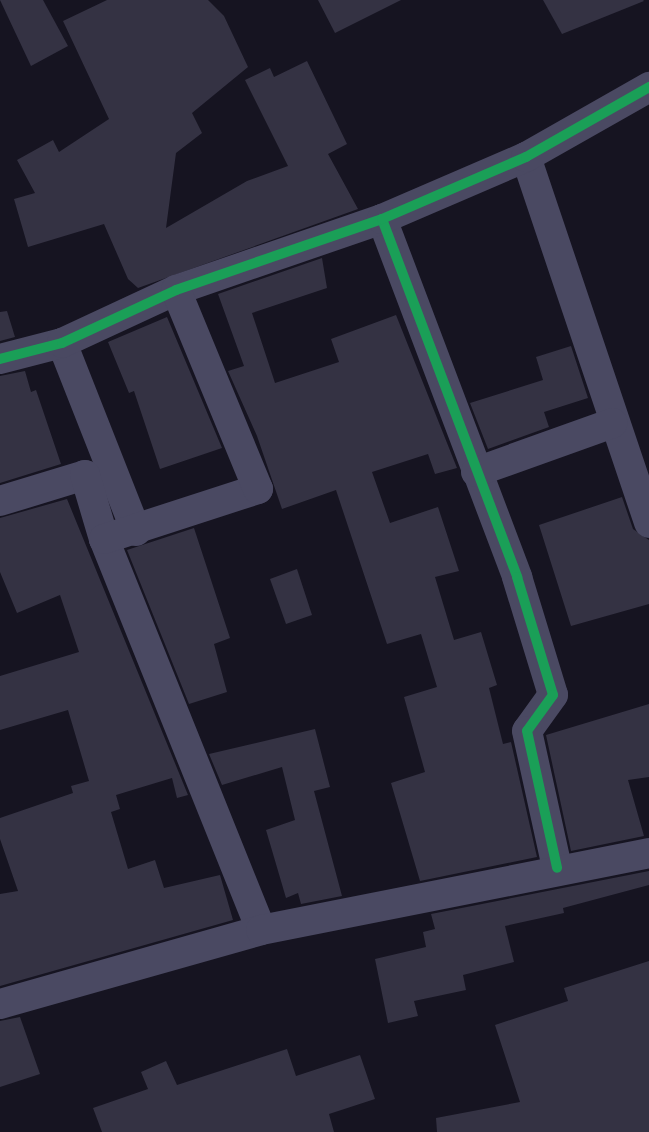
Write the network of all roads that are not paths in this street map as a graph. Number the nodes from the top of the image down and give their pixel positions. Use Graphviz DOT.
graph roads {
  1 [pos="649,87"];
  2 [pos="526,157"];
  3 [pos="383,219"];
  4 [pos="176,290"];
  5 [pos="62,343"];
  6 [pos="0,359"];
  7 [pos="613,423"];
  8 [pos="476,472"];
  9 [pos="0,501"];
  10 [pos="649,523"];
  11 [pos="136,531"];
  12 [pos="104,539"];
  13 [pos="649,853"];
  14 [pos="557,868"];
  15 [pos="261,930"];
  16 [pos="0,1004"];
  1 -- 2 [label="street"];
  2 -- 3 [label="street"];
  2 -- 7 [label="street"];
  3 -- 4 [label="street"];
  3 -- 8 [label="street"];
  4 -- 5 [label="street"];
  4 -- 11 [label="street"];
  5 -- 6 [label="street"];
  5 -- 11 [label="street"];
  7 -- 8 [label="street"];
  7 -- 10 [label="street"];
  8 -- 14 [label="street"];
  9 -- 12 [label="street"];
  11 -- 12 [label="street"];
  12 -- 15 [label="street"];
  13 -- 14 [label="street"];
  14 -- 15 [label="street"];
  15 -- 16 [label="street"];
}
